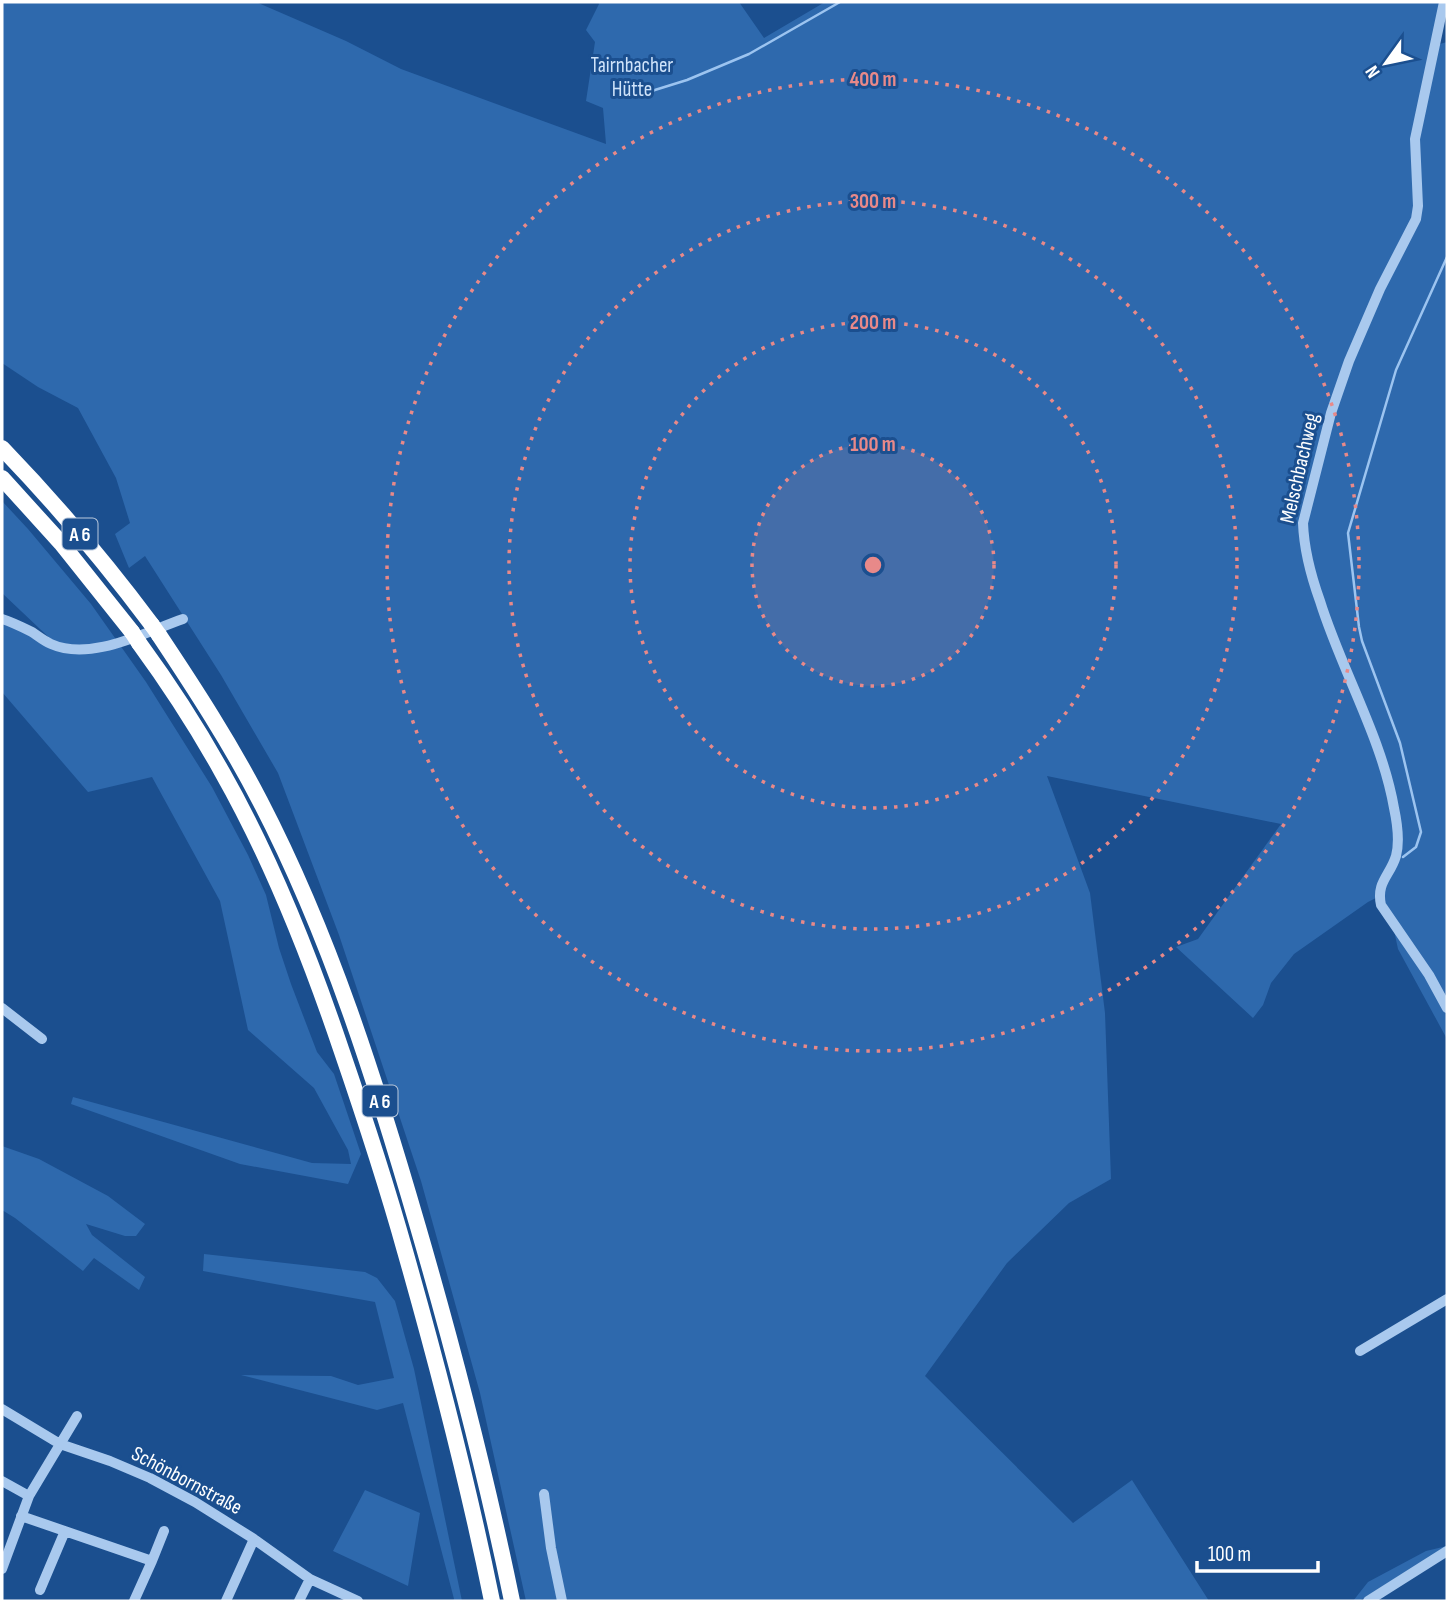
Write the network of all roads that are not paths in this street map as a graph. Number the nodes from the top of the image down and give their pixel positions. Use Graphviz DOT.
graph roads {
  1 [pos="1444,2"];
  2 [pos="2,448"];
  3 [pos="2,478"];
  4 [pos="2,619"];
  5 [pos="183,619"];
  6 [pos="1447,1008"];
  7 [pos="5,1011"];
  8 [pos="2,1024"];
  9 [pos="42,1039"];
  10 [pos="1447,1299"];
  11 [pos="1360,1351"];
  12 [pos="2,1409"];
  13 [pos="77,1416"];
  14 [pos="60,1444"];
  15 [pos="2,1481"];
  16 [pos="544,1494"];
  17 [pos="29,1496"];
  18 [pos="21,1516"];
  19 [pos="65,1531"];
  20 [pos="164,1531"];
  21 [pos="254,1539"];
  22 [pos="1447,1550"];
  23 [pos="4,1554"];
  24 [pos="152,1561"];
  25 [pos="2,1569"];
  26 [pos="310,1579"];
  27 [pos="40,1590"];
  28 [pos="134,1601"];
  29 [pos="226,1601"];
  30 [pos="299,1601"];
  31 [pos="358,1601"];
  32 [pos="492,1601"];
  33 [pos="512,1601"];
  34 [pos="562,1601"];
  35 [pos="1368,1601"];
  1 -- 6 [label="street, Melschbachweg"];
  2 -- 33 [label="highway, A 6"];
  3 -- 32 [label="highway, A 6"];
  4 -- 5 [label="street"];
  7 -- 8 [label="street"];
  7 -- 9 [label="street"];
  10 -- 11 [label="street"];
  12 -- 14 [label="street, Schönbornstraße"];
  13 -- 14 [label="street"];
  14 -- 17 [label="street"];
  14 -- 21 [label="street, Schönbornstraße"];
  15 -- 17 [label="street"];
  16 -- 34 [label="street"];
  17 -- 18 [label="street"];
  18 -- 19 [label="street"];
  18 -- 23 [label="street"];
  19 -- 24 [label="street"];
  19 -- 27 [label="street"];
  20 -- 24 [label="street"];
  21 -- 26 [label="street, Schönbornstraße"];
  21 -- 29 [label="street"];
  22 -- 35 [label="street"];
  23 -- 25 [label="street"];
  24 -- 28 [label="street"];
  26 -- 30 [label="street"];
  26 -- 31 [label="street, Schönbornstraße"];
}
